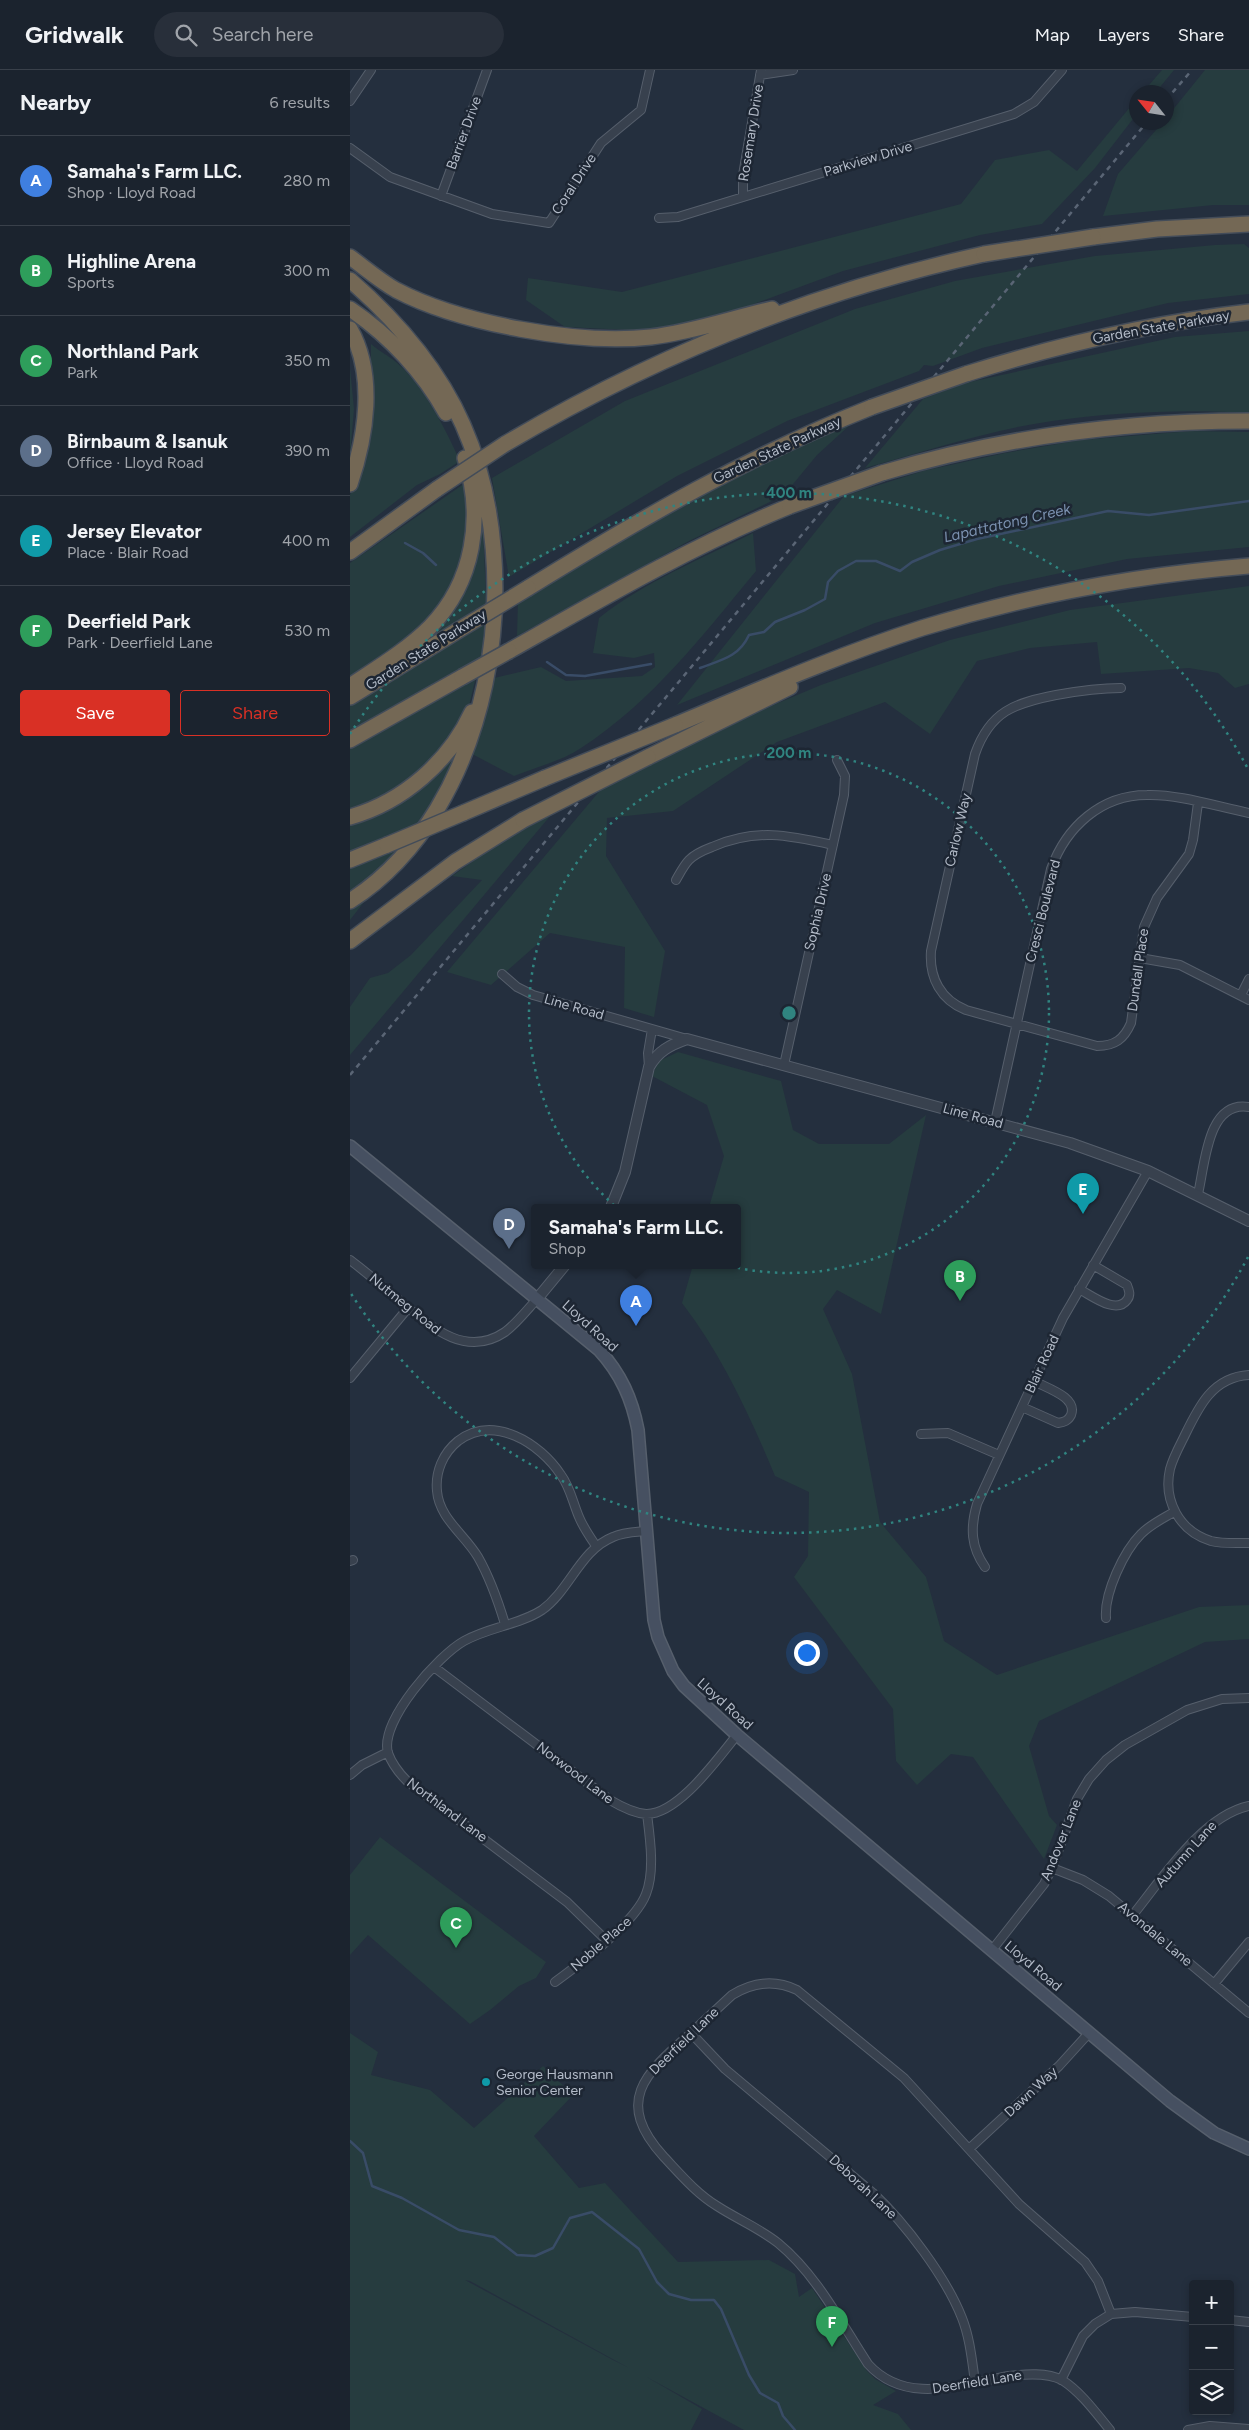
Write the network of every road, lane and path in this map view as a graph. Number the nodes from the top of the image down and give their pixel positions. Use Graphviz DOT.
graph roads {
  1 [pos="371,70"];
  2 [pos="487,70"];
  3 [pos="640,70"];
  4 [pos="793,70"];
  5 [pos="1062,70"];
  6 [pos="650,72"];
  7 [pos="760,72"];
  8 [pos="350,101"];
  9 [pos="350,148"];
  10 [pos="441,196"];
  11 [pos="743,196"];
  12 [pos="659,218"];
  13 [pos="1249,224"];
  14 [pos="350,258"];
  15 [pos="350,280"];
  16 [pos="830,297"];
  17 [pos="350,309"];
  18 [pos="1249,312"];
  19 [pos="350,330"];
  20 [pos="1249,421"];
  21 [pos="350,484"];
  22 [pos="350,552"];
  23 [pos="1249,566"];
  24 [pos="847,654"];
  25 [pos="350,686"];
  26 [pos="1121,688"];
  27 [pos="482,690"];
  28 [pos="350,697"];
  29 [pos="350,740"];
  30 [pos="837,760"];
  31 [pos="1198,803"];
  32 [pos="1249,813"];
  33 [pos="350,817"];
  34 [pos="833,844"];
  35 [pos="350,860"];
  36 [pos="676,880"];
  37 [pos="350,902"];
  38 [pos="396,906"];
  39 [pos="350,930"];
  40 [pos="350,941"];
  41 [pos="1140,958"];
  42 [pos="502,974"];
  43 [pos="1249,979"];
  44 [pos="1241,995"];
  45 [pos="1249,1000"];
  46 [pos="1016,1024"];
  47 [pos="652,1029"];
  48 [pos="687,1039"];
  49 [pos="784,1065"];
  50 [pos="648,1067"];
  51 [pos="1249,1107"];
  52 [pos="995,1122"];
  53 [pos="350,1146"];
  54 [pos="1148,1171"];
  55 [pos="1198,1194"];
  56 [pos="612,1204"];
  57 [pos="1249,1221"];
  58 [pos="350,1260"];
  59 [pos="1093,1266"];
  60 [pos="562,1269"];
  61 [pos="1079,1289"];
  62 [pos="537,1299"];
  63 [pos="408,1308"];
  64 [pos="1249,1375"];
  65 [pos="350,1378"];
  66 [pos="1034,1381"];
  67 [pos="1022,1407"];
  68 [pos="921,1434"];
  69 [pos="999,1455"];
  70 [pos="1174,1512"];
  71 [pos="646,1531"];
  72 [pos="1249,1543"];
  73 [pos="596,1546"];
  74 [pos="985,1568"];
  75 [pos="1106,1618"];
  76 [pos="505,1624"];
  77 [pos="434,1667"];
  78 [pos="1249,1698"];
  79 [pos="738,1735"];
  80 [pos="388,1752"];
  81 [pos="350,1775"];
  82 [pos="1249,1806"];
  83 [pos="647,1814"];
  84 [pos="1052,1868"];
  85 [pos="1132,1916"];
  86 [pos="606,1940"];
  87 [pos="1249,1942"];
  88 [pos="992,1950"];
  89 [pos="555,1982"];
  90 [pos="1214,1984"];
  91 [pos="1249,2013"];
  92 [pos="691,2033"];
  93 [pos="1089,2033"];
  94 [pos="969,2149"];
  95 [pos="1249,2149"];
  96 [pos="1111,2314"];
  97 [pos="1189,2317"];
  98 [pos="1234,2320"];
  99 [pos="1249,2322"];
  100 [pos="1061,2380"];
  101 [pos="975,2382"];
  102 [pos="1249,2429"];
  103 [pos="1110,2430"];
  104 [pos="1188,2430"];
  1 -- 8 [label="street"];
  2 -- 10 [label="street, Barrier Drive"];
  3 -- 6 [label="street"];
  4 -- 7 [label="street"];
  5 -- 11 [label="street, Parkview Drive"];
  6 -- 10 [label="street, Coral Drive"];
  7 -- 11 [label="street, Rosemary Drive"];
  9 -- 10 [label="street, Coral Drive"];
  11 -- 12 [label="street, Parkview Drive"];
  13 -- 16 [label="highway, bridge"];
  14 -- 16 [label="highway"];
  15 -- 27 [label="highway"];
  16 -- 22 [label="highway, bridge"];
  17 -- 25 [label="highway"];
  18 -- 28 [label="highway, Garden State Parkway, bridge"];
  19 -- 21 [label="highway"];
  20 -- 29 [label="highway, bridge"];
  23 -- 24 [label="highway"];
  24 -- 35 [label="highway, bridge"];
  24 -- 38 [label="highway, bridge"];
  26 -- 46 [label="street, Carlow Way"];
  27 -- 33 [label="highway"];
  27 -- 37 [label="highway"];
  30 -- 34 [label="street, Sophia Drive"];
  31 -- 32 [label="street, Cresci Boulevard"];
  31 -- 41 [label="street, Dundall Place"];
  31 -- 46 [label="street, Cresci Boulevard"];
  34 -- 36 [label="street"];
  34 -- 49 [label="street, Sophia Drive"];
  38 -- 39 [label="highway"];
  38 -- 40 [label="highway"];
  41 -- 44 [label="street"];
  41 -- 46 [label="street, Dundall Place"];
  42 -- 47 [label="street, Line Road"];
  43 -- 44 [label="street"];
  44 -- 45 [label="street"];
  46 -- 52 [label="street, Cresci Boulevard"];
  47 -- 48 [label="street, Line Road"];
  47 -- 50 [label="street"];
  48 -- 49 [label="street, Line Road"];
  48 -- 50 [label="street"];
  49 -- 52 [label="street, Line Road"];
  50 -- 56 [label="street"];
  51 -- 55 [label="street"];
  52 -- 54 [label="street, Line Road"];
  53 -- 62 [label="main road, Lloyd Road"];
  54 -- 55 [label="street, Line Road"];
  54 -- 59 [label="street, Blair Road"];
  55 -- 57 [label="street, Line Road"];
  58 -- 63 [label="street, Nutmeg Road"];
  59 -- 61 [label="street, Blair Road"];
  59 -- 61 [label="street"];
  60 -- 62 [label="street"];
  61 -- 66 [label="street, Blair Road"];
  62 -- 63 [label="street, Nutmeg Road"];
  62 -- 71 [label="main road, Lloyd Road"];
  63 -- 65 [label="street"];
  64 -- 70 [label="street"];
  66 -- 67 [label="street, Blair Road"];
  66 -- 67 [label="street"];
  67 -- 69 [label="street, Blair Road"];
  68 -- 69 [label="street"];
  69 -- 74 [label="street, Blair Road"];
  70 -- 72 [label="street"];
  70 -- 75 [label="street"];
  71 -- 73 [label="street"];
  71 -- 79 [label="main road, Lloyd Road"];
  73 -- 76 [label="street"];
  73 -- 76 [label="street"];
  76 -- 77 [label="street"];
  77 -- 80 [label="street"];
  77 -- 83 [label="street, Norwood Lane"];
  78 -- 84 [label="street, Andover Lane"];
  79 -- 83 [label="street"];
  79 -- 88 [label="main road, Lloyd Road"];
  80 -- 81 [label="street"];
  80 -- 86 [label="street, Northland Lane"];
  82 -- 85 [label="street, Autumn Lane"];
  83 -- 86 [label="street, Noble Place"];
  84 -- 85 [label="street, Avondale Lane"];
  84 -- 88 [label="street, Andover Lane"];
  85 -- 90 [label="street, Avondale Lane"];
  86 -- 89 [label="street, Noble Place"];
  87 -- 90 [label="street"];
  88 -- 93 [label="main road, Lloyd Road"];
  90 -- 91 [label="street, Avondale Lane"];
  92 -- 94 [label="street, Deerfield Lane"];
  92 -- 101 [label="street, Deborah Lane"];
  92 -- 101 [label="street, Deerfield Lane"];
  93 -- 94 [label="street, Dawn Way"];
  93 -- 95 [label="main road, Lloyd Road"];
  94 -- 96 [label="street, Deerfield Lane"];
  96 -- 97 [label="street"];
  96 -- 100 [label="street"];
  98 -- 99 [label="street"];
  100 -- 101 [label="street, Deerfield Lane"];
  100 -- 103 [label="street, Deerfield Lane"];
  102 -- 104 [label="street"];
}
